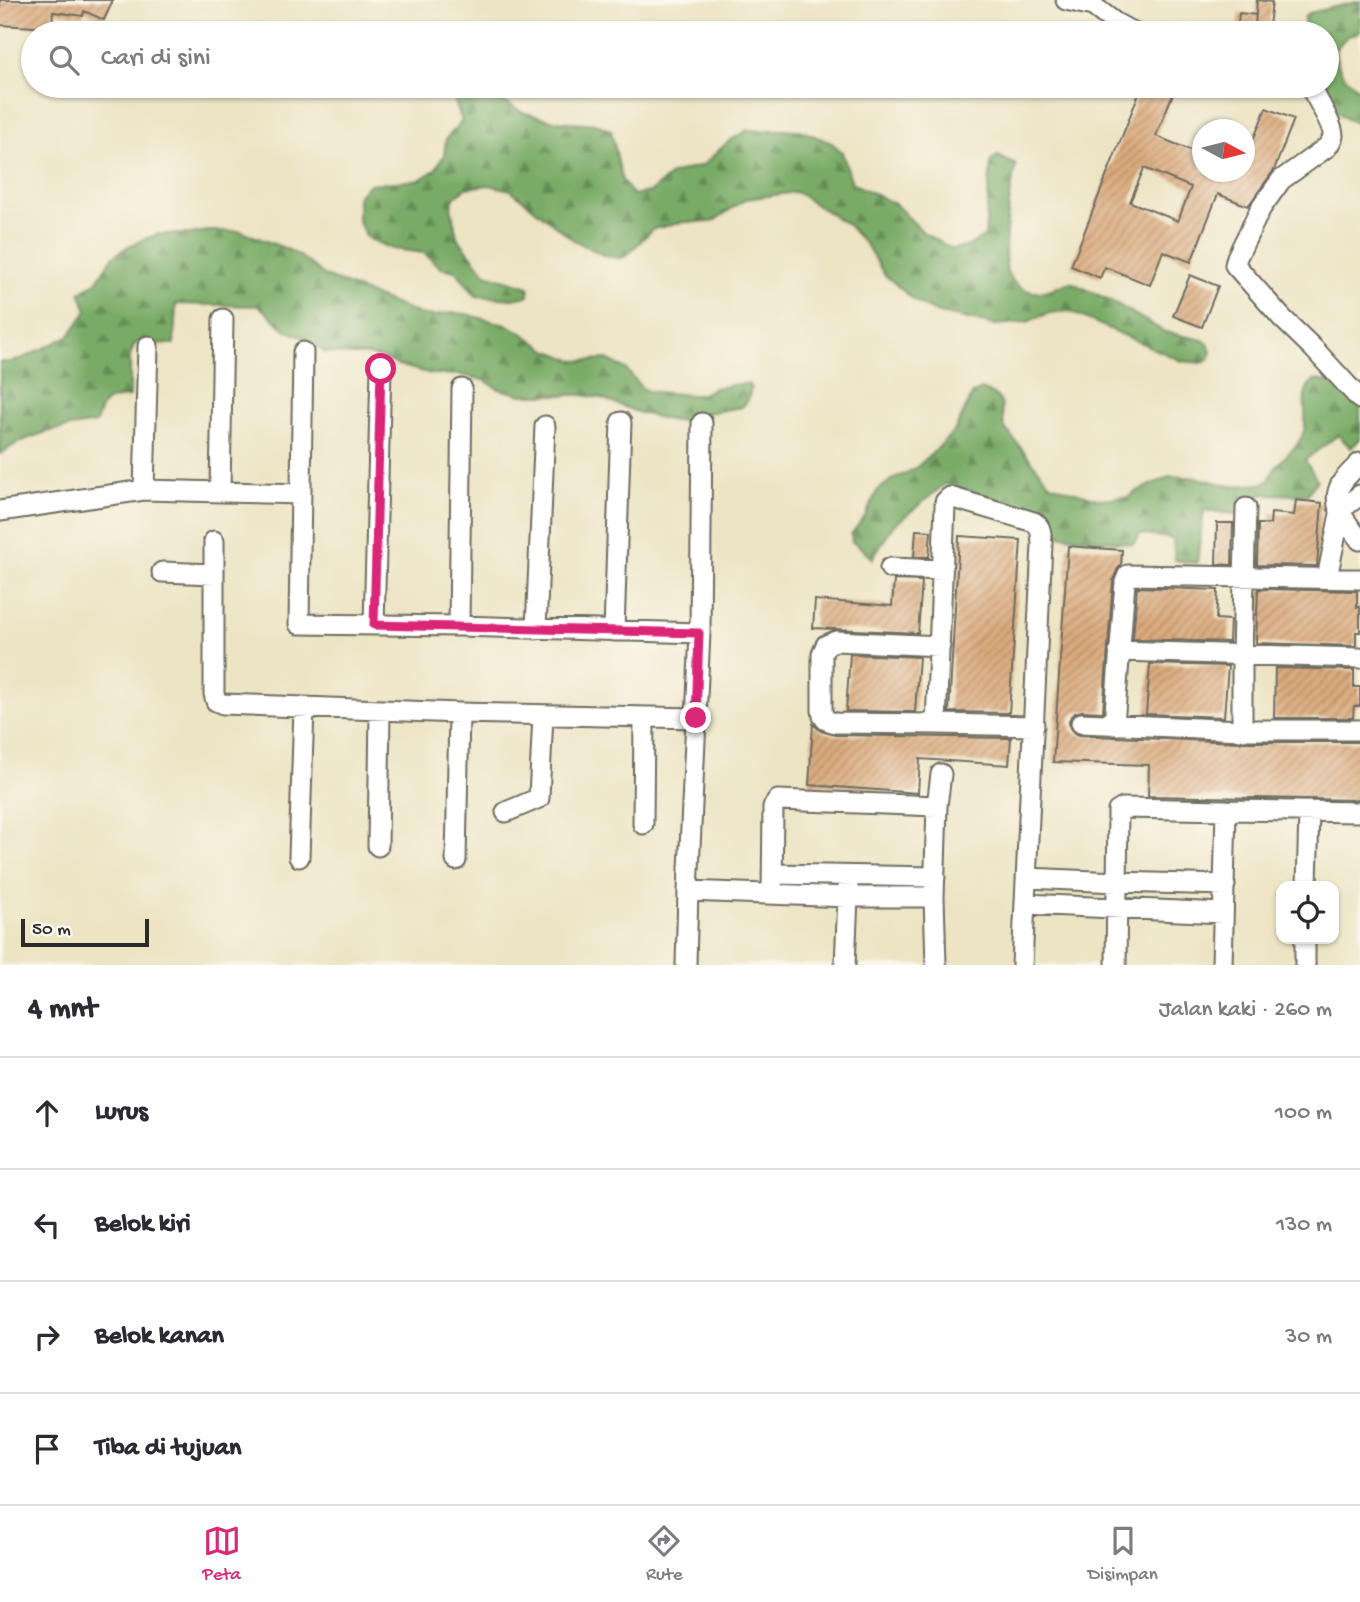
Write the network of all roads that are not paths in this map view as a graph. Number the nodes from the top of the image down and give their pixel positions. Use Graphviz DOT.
graph roads {
  1 [pos="1066,0"];
  2 [pos="1113,21"];
  3 [pos="1316,98"];
  4 [pos="223,319"];
  5 [pos="148,346"];
  6 [pos="303,352"];
  7 [pos="381,369"];
  8 [pos="462,389"];
  9 [pos="1360,399"];
  10 [pos="621,422"];
  11 [pos="702,423"];
  12 [pos="545,426"];
  13 [pos="1360,463"];
  14 [pos="144,490"];
  15 [pos="220,492"];
  16 [pos="301,494"];
  17 [pos="1360,495"];
  18 [pos="1246,508"];
  19 [pos="1339,510"];
  20 [pos="0,511"];
  21 [pos="1360,540"];
  22 [pos="214,541"];
  23 [pos="890,568"];
  24 [pos="942,570"];
  25 [pos="162,572"];
  26 [pos="214,574"];
  27 [pos="1244,576"];
  28 [pos="1327,578"];
  29 [pos="1360,579"];
  30 [pos="374,625"];
  31 [pos="459,626"];
  32 [pos="536,628"];
  33 [pos="614,631"];
  34 [pos="699,633"];
  35 [pos="940,646"];
  36 [pos="1119,651"];
  37 [pos="1242,653"];
  38 [pos="1360,658"];
  39 [pos="304,708"];
  40 [pos="380,711"];
  41 [pos="459,713"];
  42 [pos="542,715"];
  43 [pos="644,717"];
  44 [pos="696,718"];
  45 [pos="1081,723"];
  46 [pos="936,724"];
  47 [pos="1114,725"];
  48 [pos="1034,726"];
  49 [pos="1242,730"];
  50 [pos="1360,730"];
  51 [pos="941,774"];
  52 [pos="937,806"];
  53 [pos="1226,810"];
  54 [pos="1309,811"];
  55 [pos="506,812"];
  56 [pos="1360,812"];
  57 [pos="643,824"];
  58 [pos="378,846"];
  59 [pos="299,857"];
  60 [pos="456,860"];
  61 [pos="848,877"];
  62 [pos="1027,878"];
  63 [pos="1307,881"];
  64 [pos="1117,882"];
  65 [pos="772,884"];
  66 [pos="1224,885"];
  67 [pos="935,887"];
  68 [pos="688,891"];
  69 [pos="848,897"];
  70 [pos="1025,904"];
  71 [pos="1117,908"];
  72 [pos="1223,913"];
  73 [pos="1305,944"];
  74 [pos="686,965"];
  75 [pos="845,965"];
  76 [pos="936,965"];
  77 [pos="1022,965"];
  78 [pos="1116,965"];
  79 [pos="1222,965"];
  80 [pos="1305,965"];
  1 -- 2 [label="street"];
  3 -- 9 [label="street"];
  4 -- 15 [label="street"];
  5 -- 14 [label="street"];
  6 -- 16 [label="street"];
  7 -- 30 [label="street"];
  8 -- 31 [label="street"];
  10 -- 33 [label="street"];
  11 -- 34 [label="street"];
  12 -- 32 [label="street"];
  13 -- 19 [label="street"];
  14 -- 15 [label="street"];
  14 -- 20 [label="street"];
  15 -- 16 [label="street"];
  16 -- 30 [label="street"];
  17 -- 19 [label="street"];
  18 -- 27 [label="street"];
  19 -- 21 [label="street"];
  19 -- 28 [label="street"];
  22 -- 26 [label="street"];
  23 -- 24 [label="street"];
  24 -- 35 [label="street"];
  24 -- 48 [label="street"];
  25 -- 26 [label="street"];
  26 -- 39 [label="street"];
  27 -- 28 [label="street"];
  27 -- 36 [label="street"];
  27 -- 37 [label="street"];
  28 -- 29 [label="street"];
  30 -- 31 [label="street"];
  31 -- 32 [label="street"];
  32 -- 33 [label="street"];
  33 -- 34 [label="street"];
  34 -- 44 [label="street"];
  35 -- 46 [label="street"];
  35 -- 46 [label="street"];
  36 -- 37 [label="street"];
  36 -- 47 [label="street"];
  37 -- 38 [label="street"];
  37 -- 49 [label="street"];
  39 -- 40 [label="street"];
  39 -- 59 [label="street"];
  40 -- 41 [label="street"];
  40 -- 58 [label="street"];
  41 -- 42 [label="street"];
  41 -- 60 [label="street"];
  42 -- 43 [label="street"];
  42 -- 55 [label="street"];
  43 -- 44 [label="street"];
  43 -- 57 [label="street"];
  44 -- 68 [label="street"];
  45 -- 47 [label="street"];
  46 -- 48 [label="street"];
  47 -- 49 [label="street"];
  48 -- 62 [label="street"];
  49 -- 50 [label="street"];
  51 -- 52 [label="street"];
  52 -- 65 [label="street"];
  52 -- 67 [label="street"];
  53 -- 54 [label="street"];
  53 -- 64 [label="street"];
  53 -- 66 [label="street"];
  54 -- 56 [label="street"];
  54 -- 63 [label="street"];
  61 -- 65 [label="street"];
  61 -- 67 [label="street"];
  61 -- 69 [label="street"];
  62 -- 64 [label="street"];
  62 -- 70 [label="street"];
  64 -- 66 [label="street"];
  64 -- 71 [label="street"];
  65 -- 68 [label="street"];
  65 -- 69 [label="street"];
  66 -- 72 [label="street"];
  67 -- 69 [label="street"];
  67 -- 76 [label="street"];
  68 -- 74 [label="street"];
  69 -- 75 [label="street"];
  70 -- 71 [label="street"];
  70 -- 77 [label="street"];
  71 -- 72 [label="street"];
  71 -- 78 [label="street"];
  72 -- 79 [label="street"];
  73 -- 80 [label="street"];
}
